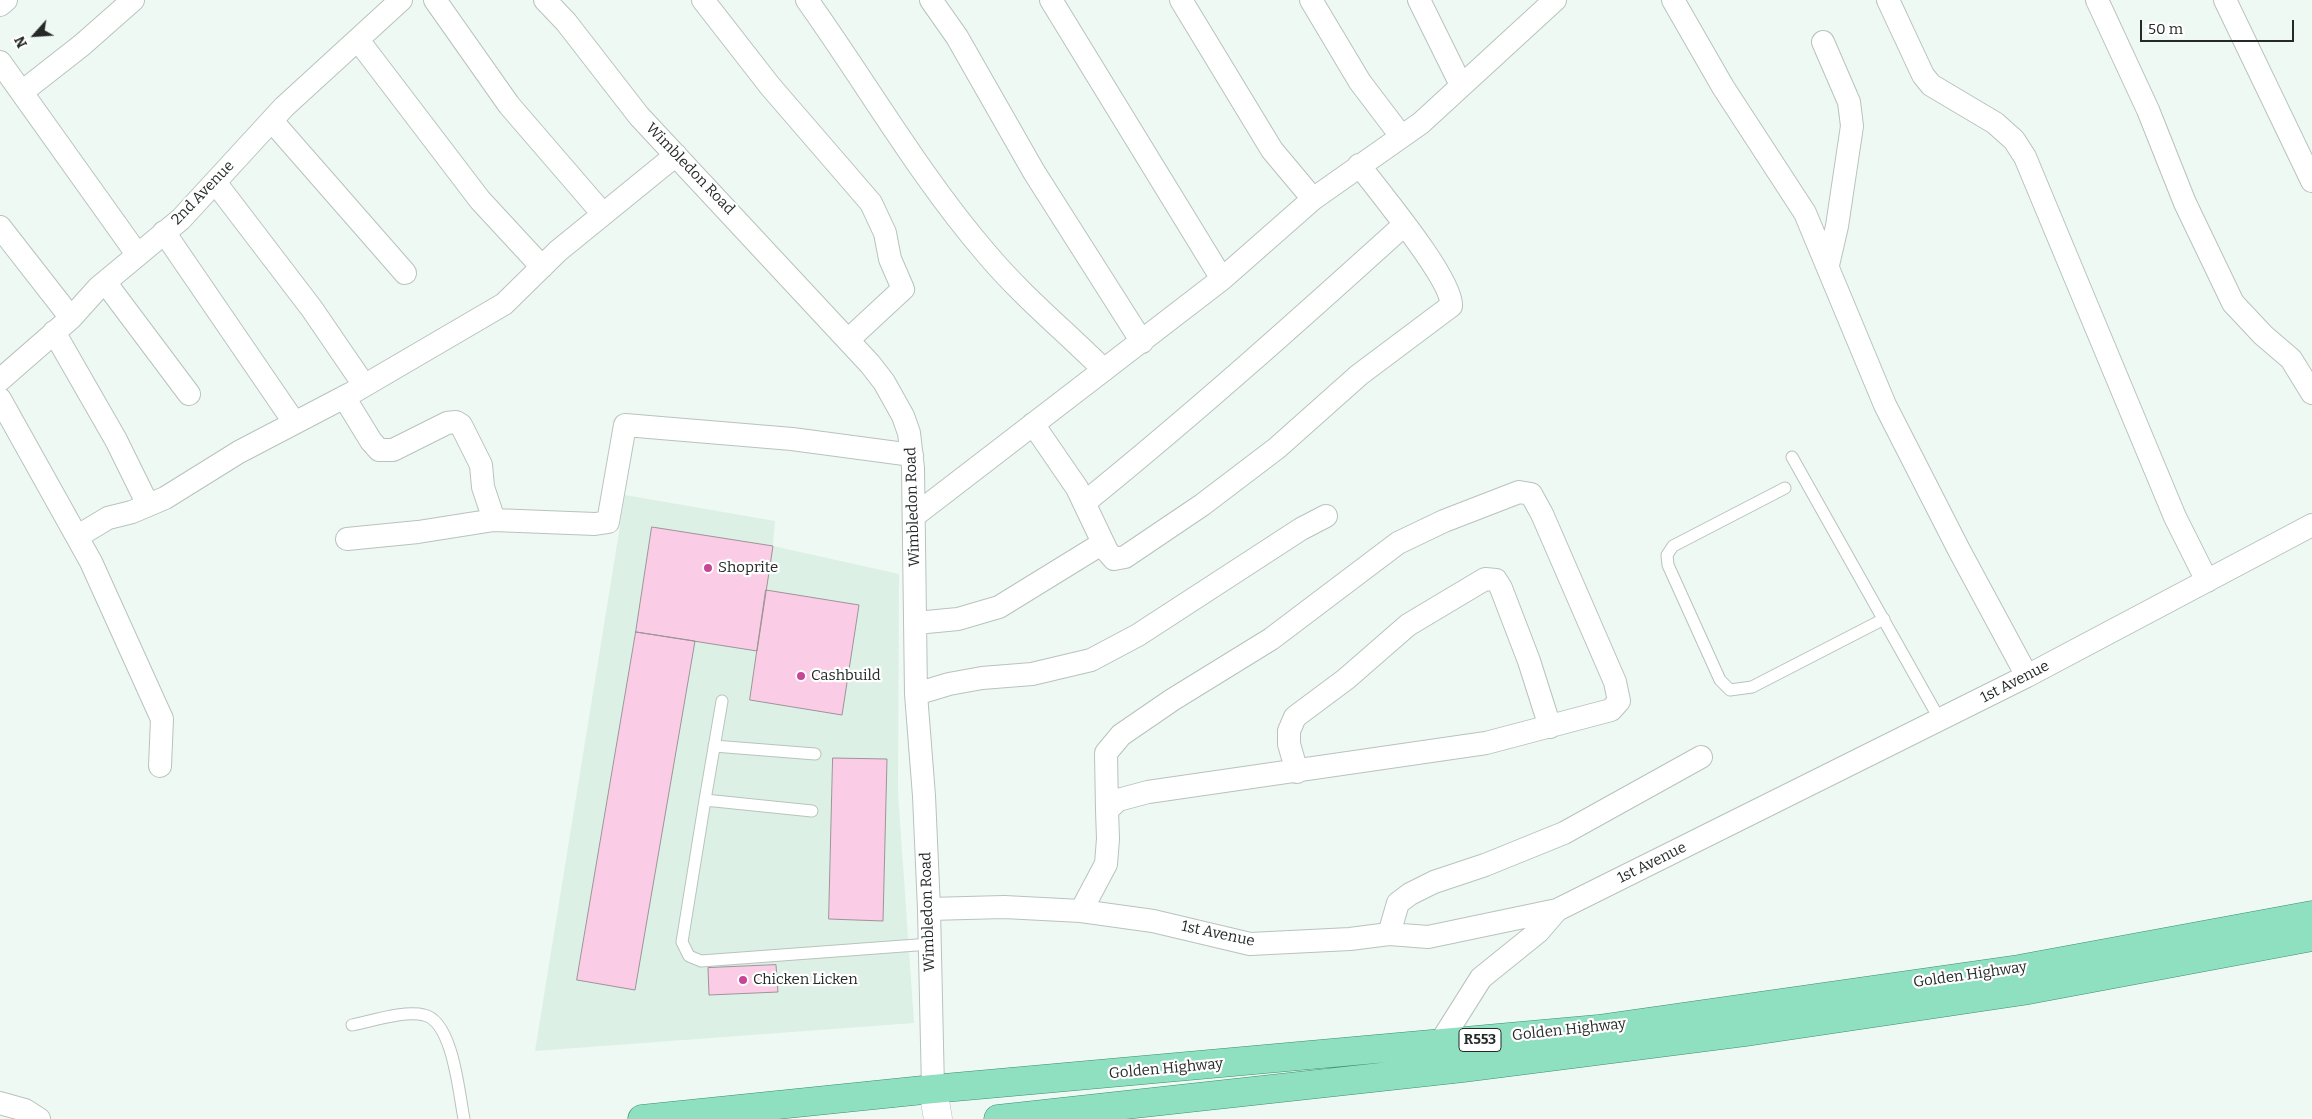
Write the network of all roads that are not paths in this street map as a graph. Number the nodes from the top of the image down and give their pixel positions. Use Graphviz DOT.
graph roads {
  1 [pos="6,0"];
  2 [pos="133,0"];
  3 [pos="401,0"];
  4 [pos="435,0"];
  5 [pos="545,0"];
  6 [pos="704,0"];
  7 [pos="807,0"];
  8 [pos="931,0"];
  9 [pos="1051,0"];
  10 [pos="1181,0"];
  11 [pos="1311,0"];
  12 [pos="1419,0"];
  13 [pos="1555,0"];
  14 [pos="1673,0"];
  15 [pos="2097,0"];
  16 [pos="2225,0"];
  17 [pos="1890,1"];
  18 [pos="0,5"];
  19 [pos="358,40"];
  20 [pos="1823,42"];
  21 [pos="0,62"];
  22 [pos="1461,85"];
  23 [pos="22,92"];
  24 [pos="272,120"];
  25 [pos="1400,136"];
  26 [pos="676,154"];
  27 [pos="1359,165"];
  28 [pos="2312,181"];
  29 [pos="215,182"];
  30 [pos="1313,199"];
  31 [pos="603,214"];
  32 [pos="1404,225"];
  33 [pos="0,227"];
  34 [pos="164,232"];
  35 [pos="137,254"];
  36 [pos="542,266"];
  37 [pos="1828,266"];
  38 [pos="405,272"];
  39 [pos="1222,280"];
  40 [pos="104,282"];
  41 [pos="62,325"];
  42 [pos="848,340"];
  43 [pos="1142,342"];
  44 [pos="1104,370"];
  45 [pos="0,380"];
  46 [pos="364,385"];
  47 [pos="2312,393"];
  48 [pos="189,394"];
  49 [pos="344,397"];
  50 [pos="0,399"];
  51 [pos="294,422"];
  52 [pos="1033,424"];
  53 [pos="912,455"];
  54 [pos="1792,457"];
  55 [pos="1785,488"];
  56 [pos="1084,503"];
  57 [pos="148,505"];
  58 [pos="914,516"];
  59 [pos="1326,516"];
  60 [pos="494,520"];
  61 [pos="2312,525"];
  62 [pos="78,536"];
  63 [pos="347,539"];
  64 [pos="1103,543"];
  65 [pos="2207,581"];
  66 [pos="1884,619"];
  67 [pos="916,623"];
  68 [pos="2027,676"];
  69 [pos="916,694"];
  70 [pos="722,701"];
  71 [pos="1940,720"];
  72 [pos="1550,728"];
  73 [pos="714,746"];
  74 [pos="815,754"];
  75 [pos="1701,757"];
  76 [pos="160,766"];
  77 [pos="1297,772"];
  78 [pos="705,800"];
  79 [pos="1106,810"];
  80 [pos="812,811"];
  81 [pos="929,909"];
  82 [pos="1557,910"];
  83 [pos="1081,911"];
  84 [pos="2312,915"];
  85 [pos="1389,934"];
  86 [pos="2312,937"];
  87 [pos="930,944"];
  88 [pos="352,1025"];
  89 [pos="1440,1043"];
  90 [pos="933,1089"];
  91 [pos="0,1103"];
  92 [pos="39,1119"];
  93 [pos="464,1119"];
  94 [pos="642,1119"];
  95 [pos="938,1119"];
  96 [pos="998,1119"];
  1 -- 18 [label="street"];
  2 -- 23 [label="street"];
  3 -- 19 [label="street, 2nd Avenue"];
  4 -- 31 [label="street"];
  5 -- 26 [label="street, Wimbledon Road"];
  6 -- 42 [label="street"];
  7 -- 44 [label="street"];
  8 -- 43 [label="street"];
  9 -- 39 [label="street"];
  10 -- 30 [label="street"];
  11 -- 25 [label="street"];
  12 -- 22 [label="street"];
  13 -- 22 [label="street"];
  14 -- 37 [label="street"];
  15 -- 47 [label="street"];
  16 -- 28 [label="street"];
  17 -- 65 [label="street"];
  19 -- 24 [label="street, 2nd Avenue"];
  19 -- 36 [label="street"];
  20 -- 37 [label="street"];
  21 -- 23 [label="street"];
  22 -- 25 [label="street"];
  23 -- 35 [label="street"];
  24 -- 29 [label="street, 2nd Avenue"];
  24 -- 38 [label="street"];
  25 -- 27 [label="street"];
  26 -- 31 [label="street"];
  26 -- 42 [label="street, Wimbledon Road"];
  27 -- 30 [label="street"];
  27 -- 32 [label="street"];
  29 -- 34 [label="street, 2nd Avenue"];
  29 -- 46 [label="street"];
  30 -- 39 [label="street"];
  31 -- 36 [label="street"];
  32 -- 56 [label="street"];
  32 -- 64 [label="street"];
  33 -- 41 [label="street"];
  34 -- 35 [label="street, 2nd Avenue"];
  34 -- 51 [label="street"];
  35 -- 40 [label="street, 2nd Avenue"];
  36 -- 46 [label="street"];
  37 -- 68 [label="street"];
  39 -- 43 [label="street"];
  40 -- 41 [label="street, 2nd Avenue"];
  40 -- 48 [label="street"];
  41 -- 45 [label="street, 2nd Avenue"];
  41 -- 57 [label="street"];
  42 -- 53 [label="street, Wimbledon Road"];
  43 -- 44 [label="street"];
  44 -- 52 [label="street"];
  46 -- 49 [label="street"];
  49 -- 51 [label="street"];
  49 -- 60 [label="street"];
  50 -- 62 [label="street"];
  51 -- 57 [label="street"];
  52 -- 56 [label="street"];
  52 -- 58 [label="street"];
  53 -- 58 [label="street, Wimbledon Road"];
  53 -- 60 [label="street"];
  54 -- 66 [label="lane"];
  55 -- 66 [label="lane"];
  56 -- 64 [label="street"];
  57 -- 62 [label="street"];
  58 -- 67 [label="street, Wimbledon Road"];
  59 -- 69 [label="street"];
  60 -- 63 [label="street"];
  61 -- 65 [label="street, 1st Avenue"];
  62 -- 76 [label="street"];
  64 -- 67 [label="street"];
  65 -- 68 [label="street, 1st Avenue"];
  66 -- 71 [label="lane"];
  67 -- 69 [label="street, Wimbledon Road"];
  68 -- 71 [label="street, 1st Avenue"];
  69 -- 81 [label="street, Wimbledon Road"];
  70 -- 73 [label="lane"];
  71 -- 82 [label="street, 1st Avenue"];
  72 -- 77 [label="street"];
  72 -- 77 [label="street"];
  72 -- 79 [label="street"];
  73 -- 74 [label="lane"];
  73 -- 78 [label="lane"];
  75 -- 85 [label="street"];
  77 -- 79 [label="street"];
  78 -- 80 [label="lane"];
  78 -- 87 [label="lane"];
  79 -- 83 [label="street"];
  81 -- 83 [label="street, 1st Avenue"];
  81 -- 87 [label="street, Wimbledon Road"];
  82 -- 85 [label="street, 1st Avenue"];
  82 -- 89 [label="street"];
  83 -- 85 [label="street, 1st Avenue"];
  84 -- 89 [label="main road, Golden Highway / R553"];
  86 -- 96 [label="main road, Golden Highway / R553"];
  87 -- 90 [label="street, Wimbledon Road"];
  88 -- 93 [label="lane"];
  89 -- 90 [label="main road, Golden Highway / R553"];
  90 -- 94 [label="main road, Golden Highway / R553"];
  90 -- 95 [label="street, Wimbledon Road"];
  91 -- 92 [label="street"];
}
